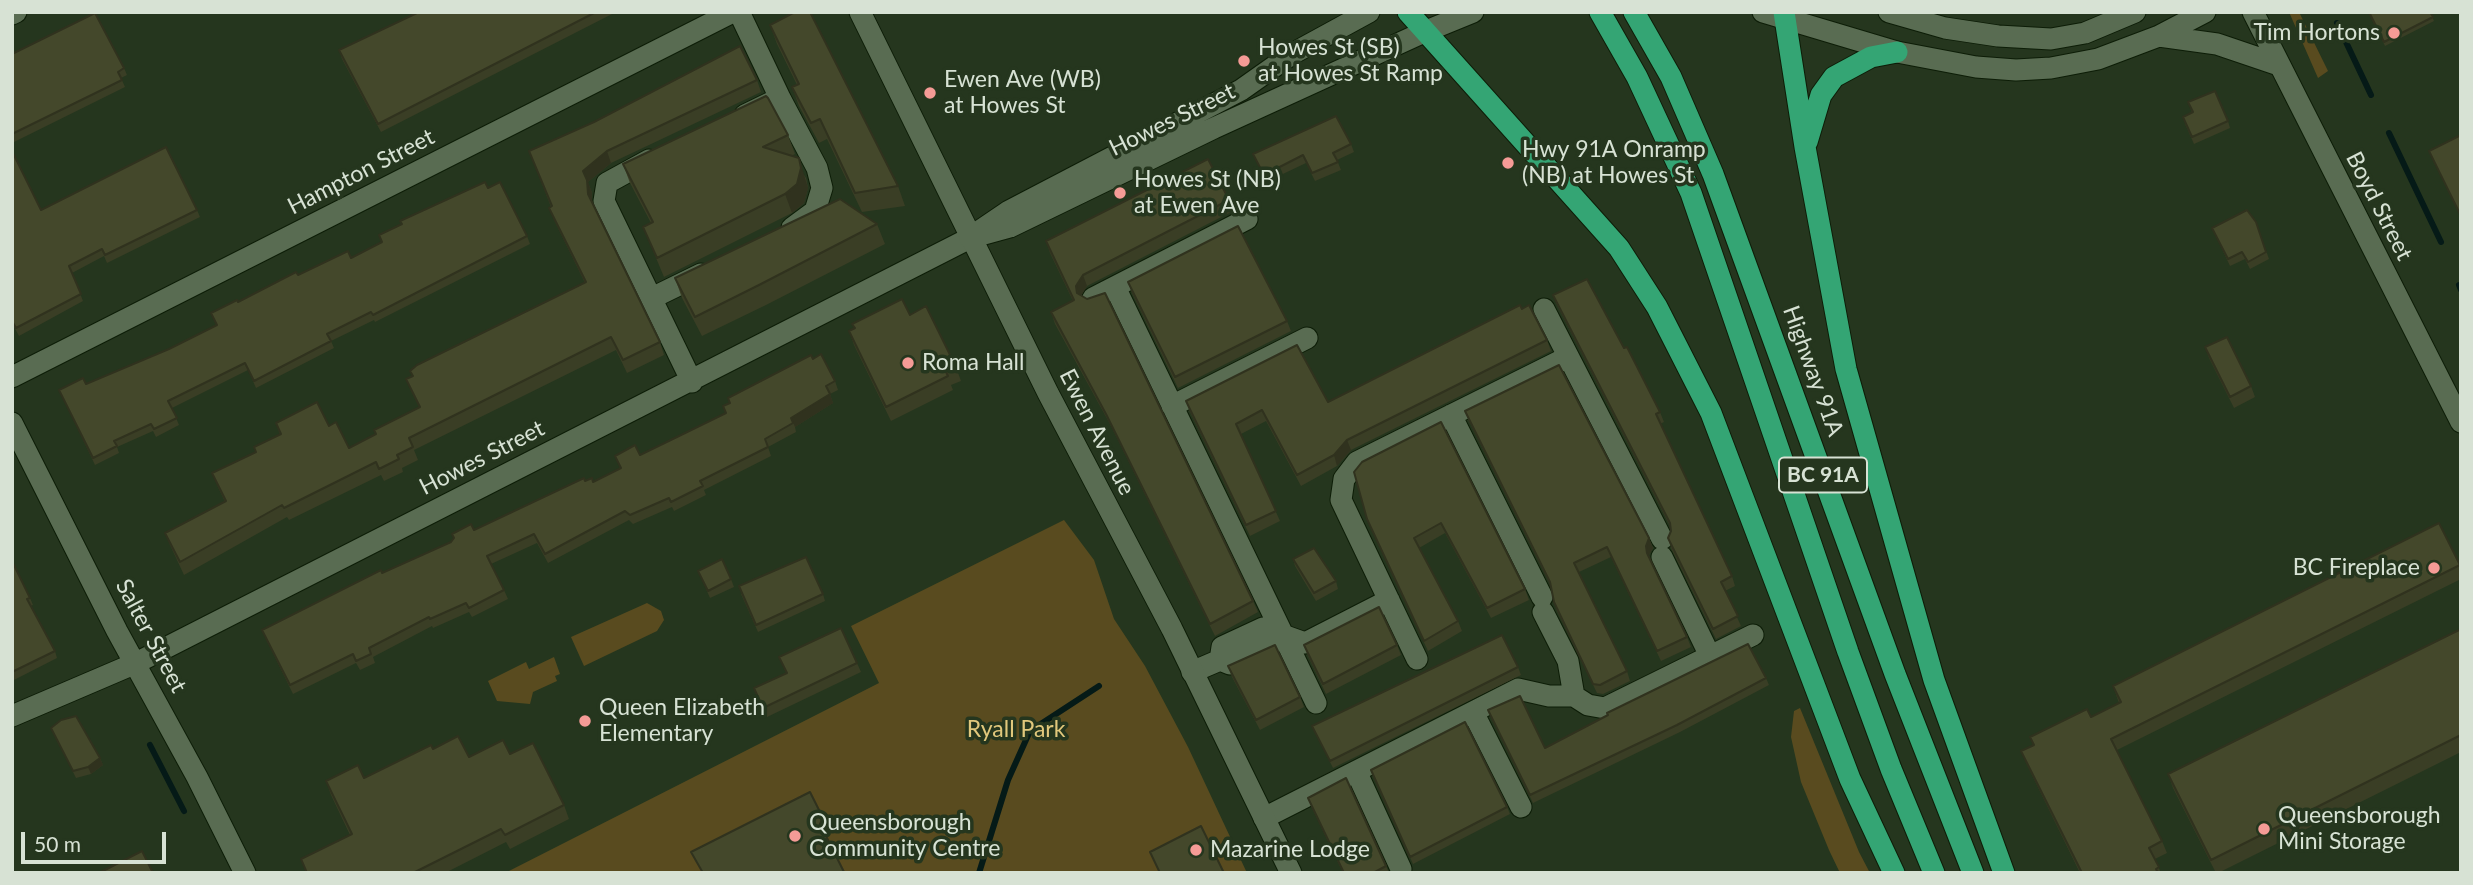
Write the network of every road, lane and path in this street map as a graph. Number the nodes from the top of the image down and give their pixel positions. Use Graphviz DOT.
graph roads {
  1 [pos="733,12"];
  2 [pos="739,12"];
  3 [pos="860,12"];
  4 [pos="1369,12"];
  5 [pos="1408,12"];
  6 [pos="1473,12"];
  7 [pos="1600,12"];
  8 [pos="1634,12"];
  9 [pos="1763,12"];
  10 [pos="1889,12"];
  11 [pos="2135,12"];
  12 [pos="2205,12"];
  13 [pos="2253,12"];
  14 [pos="1785,15"];
  15 [pos="1424,32"];
  16 [pos="2159,36"];
  17 [pos="1897,52"];
  18 [pos="2279,65"];
  19 [pos="780,98"];
  20 [pos="730,122"];
  21 [pos="1805,147"];
  22 [pos="667,152"];
  23 [pos="1247,219"];
  24 [pos="775,236"];
  25 [pos="970,237"];
  26 [pos="714,267"];
  27 [pos="1115,286"];
  28 [pos="652,298"];
  29 [pos="1093,298"];
  30 [pos="1544,309"];
  31 [pos="1307,338"];
  32 [pos="1568,357"];
  33 [pos="12,377"];
  34 [pos="692,382"];
  35 [pos="1172,406"];
  36 [pos="1451,415"];
  37 [pos="2461,422"];
  38 [pos="12,423"];
  39 [pos="1389,600"];
  40 [pos="1278,631"];
  41 [pos="1753,635"];
  42 [pos="1710,656"];
  43 [pos="1417,659"];
  44 [pos="136,663"];
  45 [pos="1192,672"];
  46 [pos="1574,696"];
  47 [pos="1316,703"];
  48 [pos="1473,712"];
  49 [pos="12,716"];
  50 [pos="1357,773"];
  51 [pos="1521,807"];
  52 [pos="1264,818"];
  53 [pos="1401,869"];
  54 [pos="245,873"];
  55 [pos="1291,873"];
  56 [pos="1894,873"];
  57 [pos="1934,873"];
  58 [pos="1973,873"];
  59 [pos="2004,873"];
  1 -- 33 [label="street, Hampton Street"];
  2 -- 19 [label="street"];
  3 -- 25 [label="street, Ewen Avenue"];
  4 -- 25 [label="street, Howes Street"];
  5 -- 15 [label="highway"];
  6 -- 15 [label="street, Howes Street"];
  7 -- 57 [label="highway, BC 91A"];
  8 -- 58 [label="highway, Highway 91A / BC 91A"];
  9 -- 14 [label="street"];
  10 -- 11 [label="street"];
  12 -- 16 [label="street"];
  13 -- 18 [label="street, Boyd Street"];
  14 -- 17 [label="street"];
  14 -- 21 [label="highway"];
  15 -- 25 [label="street, Howes Street"];
  15 -- 56 [label="highway"];
  16 -- 17 [label="street"];
  16 -- 18 [label="street"];
  17 -- 21 [label="highway"];
  18 -- 37 [label="street, Boyd Street"];
  19 -- 20 [label="street"];
  19 -- 24 [label="street"];
  21 -- 59 [label="highway"];
  22 -- 28 [label="street"];
  23 -- 27 [label="street"];
  25 -- 34 [label="street, Howes Street"];
  25 -- 45 [label="street, Ewen Avenue"];
  26 -- 28 [label="street"];
  27 -- 29 [label="street"];
  27 -- 35 [label="street"];
  28 -- 34 [label="street"];
  30 -- 32 [label="street"];
  31 -- 35 [label="street"];
  32 -- 36 [label="street"];
  32 -- 42 [label="street"];
  34 -- 44 [label="street, Howes Street"];
  35 -- 40 [label="street"];
  36 -- 39 [label="street"];
  36 -- 46 [label="street"];
  38 -- 44 [label="street, Salter Street"];
  39 -- 40 [label="street"];
  39 -- 43 [label="street"];
  40 -- 45 [label="street"];
  40 -- 47 [label="street"];
  41 -- 42 [label="street"];
  42 -- 46 [label="street"];
  44 -- 49 [label="street, Howes Street"];
  44 -- 54 [label="street, Salter Street"];
  45 -- 52 [label="street, Ewen Avenue"];
  46 -- 48 [label="street"];
  48 -- 50 [label="street"];
  48 -- 51 [label="street"];
  50 -- 52 [label="street"];
  50 -- 53 [label="street"];
  52 -- 55 [label="street, Ewen Avenue"];
}
